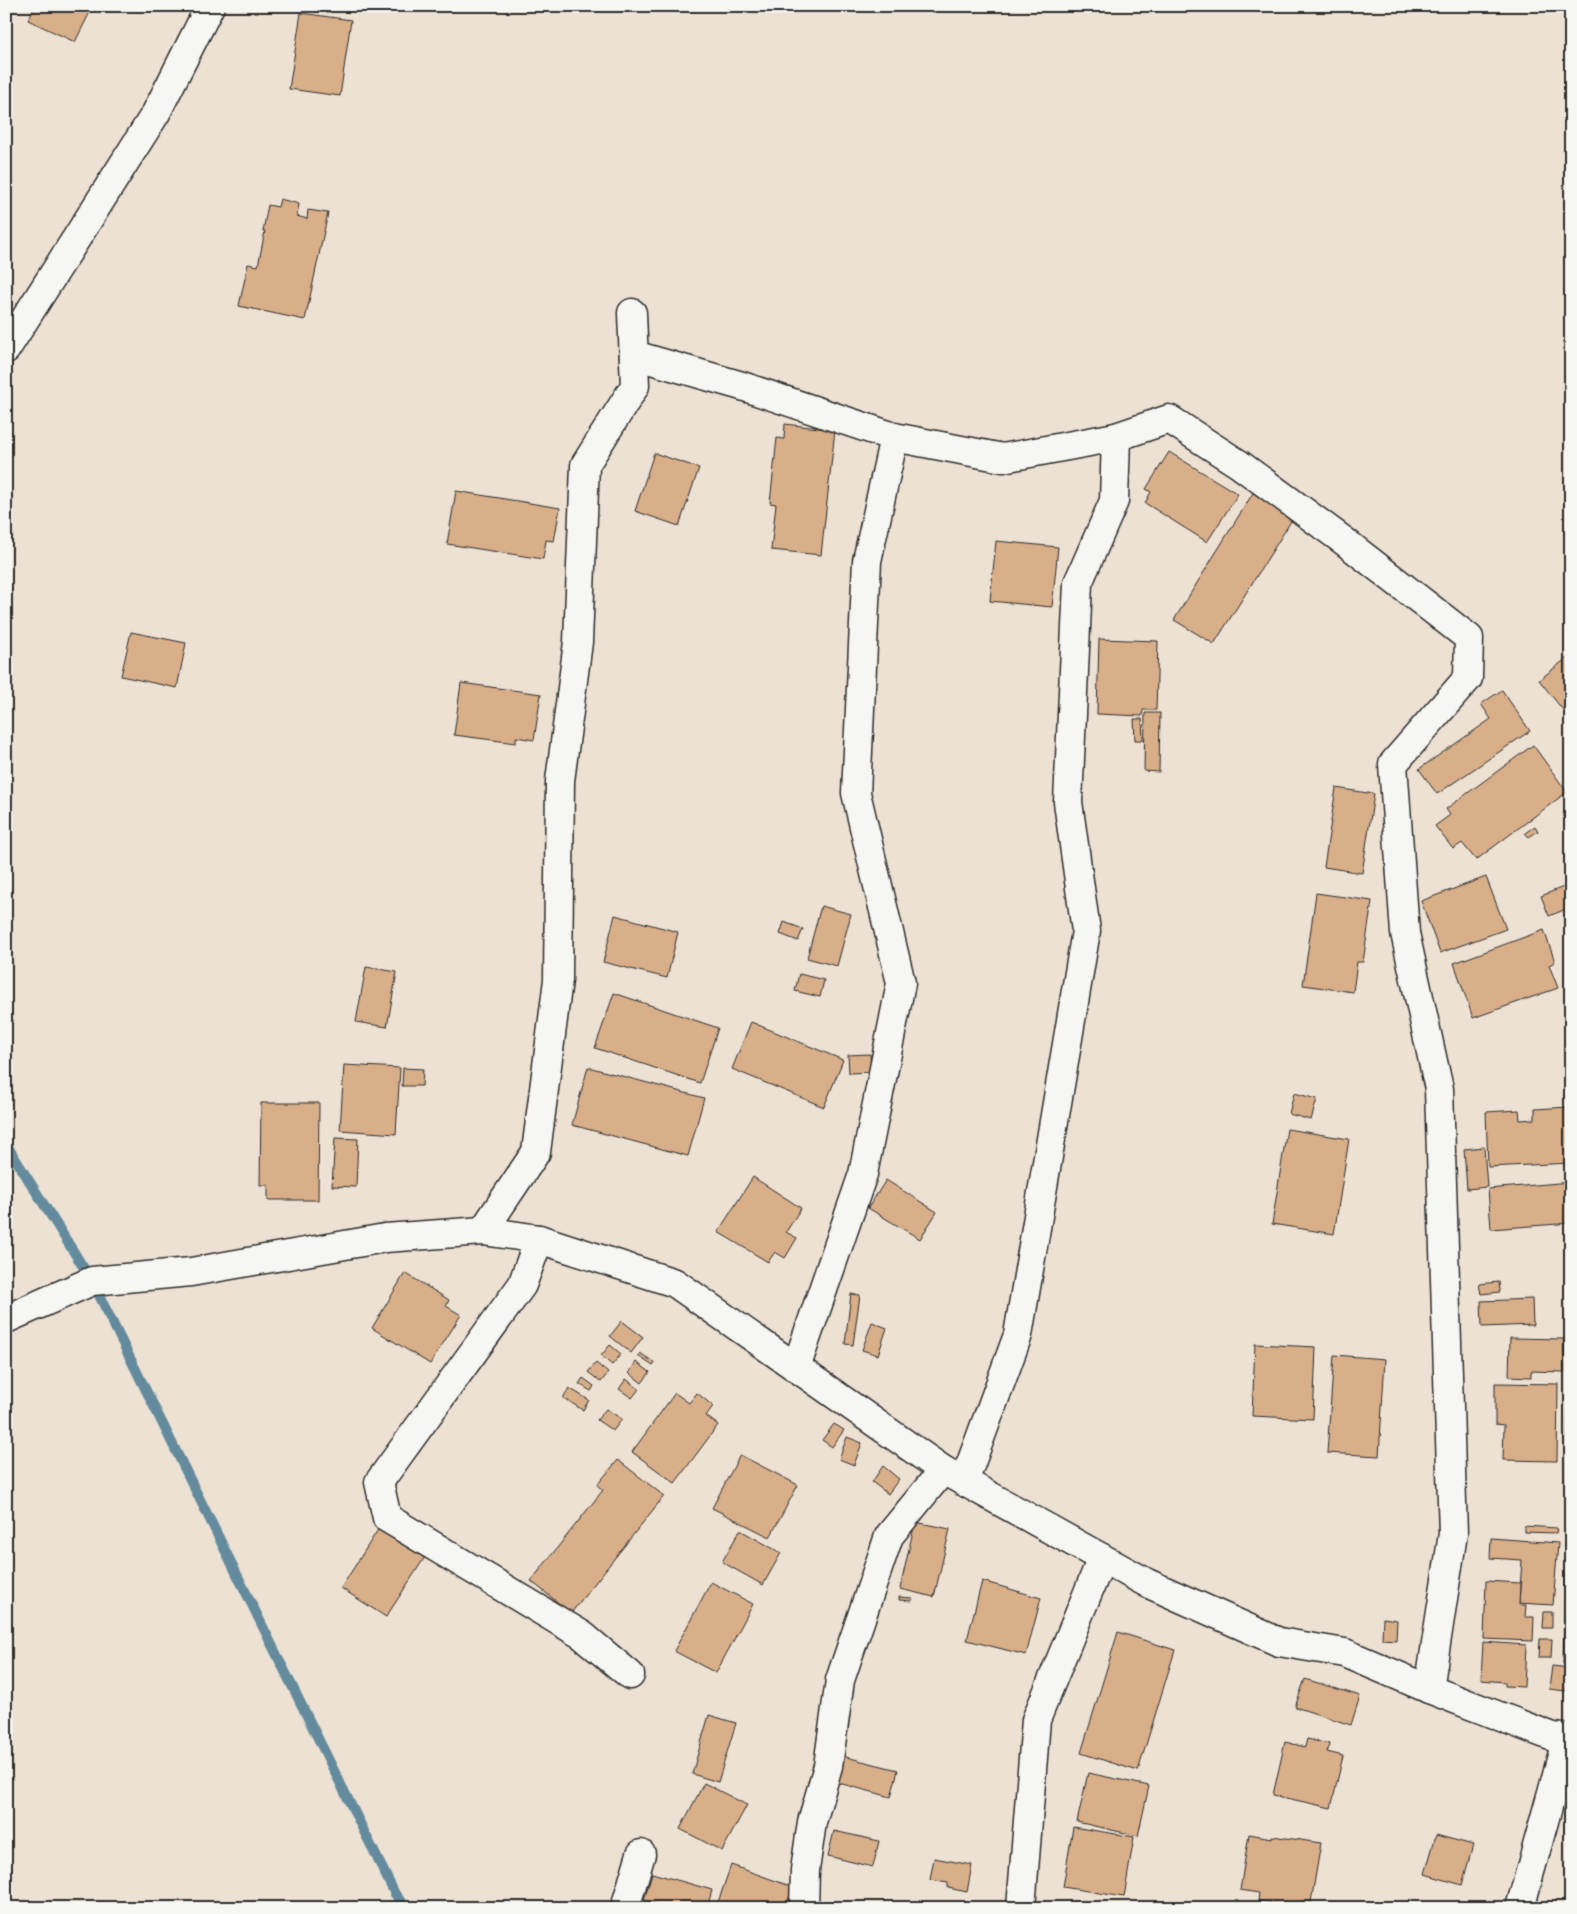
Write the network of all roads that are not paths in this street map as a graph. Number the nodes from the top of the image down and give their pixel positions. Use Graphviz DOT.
graph roads {
  1 [pos="210,6"];
  2 [pos="632,313"];
  3 [pos="6,349"];
  4 [pos="634,354"];
  5 [pos="894,437"];
  6 [pos="1116,437"];
  7 [pos="483,1230"];
  8 [pos="538,1240"];
  9 [pos="6,1319"];
  10 [pos="796,1368"];
  11 [pos="954,1476"];
  12 [pos="1102,1558"];
  13 [pos="630,1676"];
  14 [pos="1429,1689"];
  15 [pos="1569,1738"];
  16 [pos="641,1854"];
  17 [pos="625,1908"];
  18 [pos="804,1908"];
  19 [pos="1021,1908"];
  20 [pos="1520,1908"];
  1 -- 3 [label="street"];
  2 -- 4 [label="street"];
  4 -- 5 [label="street"];
  4 -- 7 [label="street"];
  5 -- 6 [label="street"];
  5 -- 10 [label="street"];
  6 -- 11 [label="street"];
  6 -- 14 [label="street"];
  7 -- 8 [label="street"];
  7 -- 9 [label="street"];
  8 -- 10 [label="street"];
  8 -- 13 [label="street"];
  10 -- 11 [label="street"];
  11 -- 12 [label="street"];
  11 -- 18 [label="street"];
  12 -- 14 [label="street"];
  12 -- 19 [label="street"];
  14 -- 15 [label="street"];
  15 -- 20 [label="street"];
  16 -- 17 [label="street"];
}
